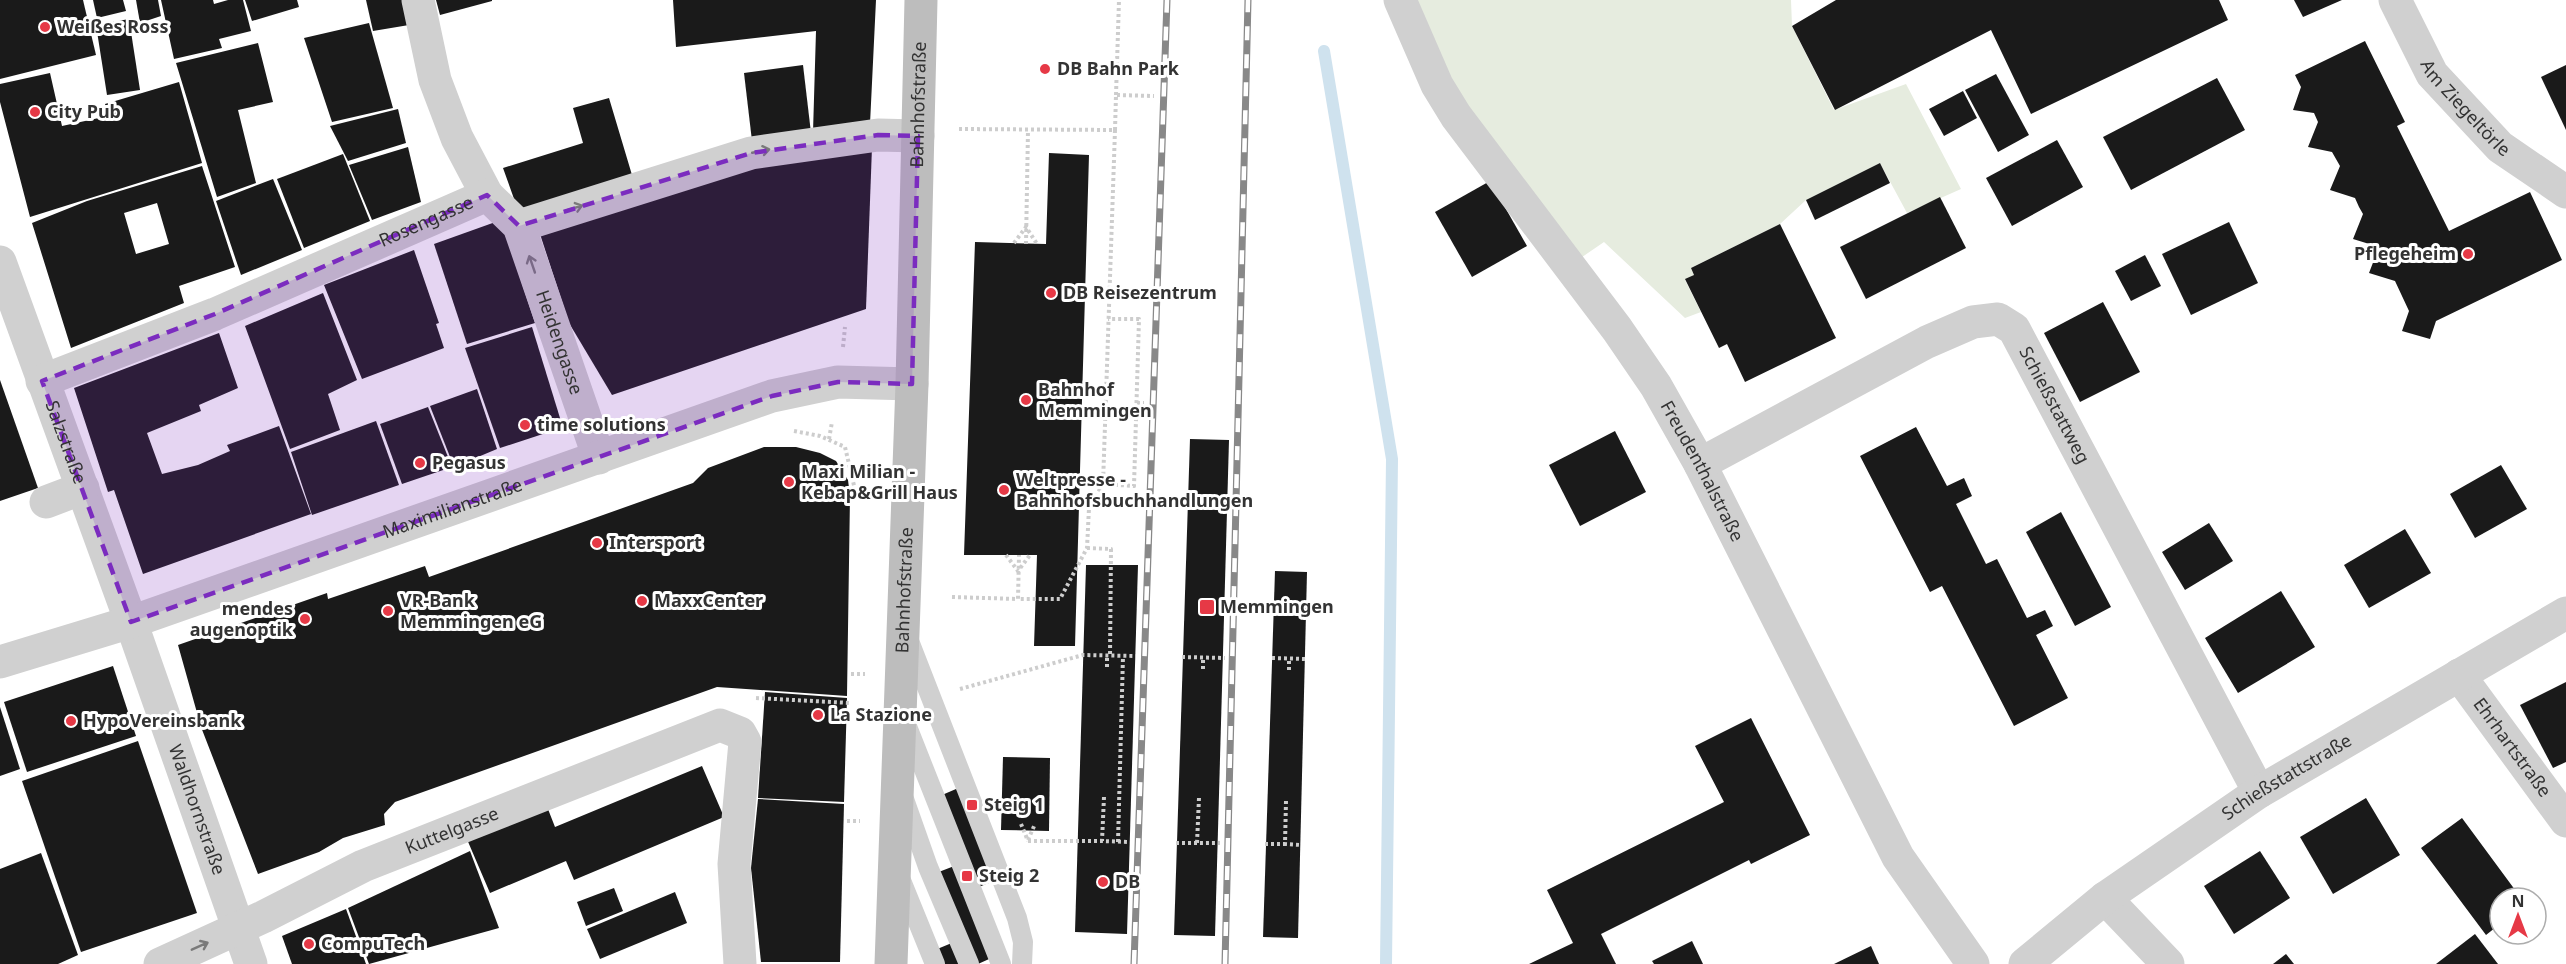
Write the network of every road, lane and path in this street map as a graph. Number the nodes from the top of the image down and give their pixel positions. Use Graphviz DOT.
graph roads {
  1 [pos="418,0"];
  2 [pos="921,0"];
  3 [pos="1119,0"];
  4 [pos="1400,0"];
  5 [pos="2395,0"];
  6 [pos="1116,95"];
  7 [pos="1154,96"];
  8 [pos="959,129"];
  9 [pos="1028,130"];
  10 [pos="1115,130"];
  11 [pos="918,136"];
  12 [pos="2566,192"];
  13 [pos="487,195"];
  14 [pos="519,226"];
  15 [pos="1026,227"];
  16 [pos="1014,243"];
  17 [pos="1026,244"];
  18 [pos="1037,244"];
  19 [pos="0,262"];
  20 [pos="1108,319"];
  21 [pos="42,381"];
  22 [pos="912,384"];
  23 [pos="1137,403"];
  24 [pos="1144,403"];
  25 [pos="785,431"];
  26 [pos="599,458"];
  27 [pos="1700,464"];
  28 [pos="1103,484"];
  29 [pos="83,488"];
  30 [pos="856,494"];
  31 [pos="46,502"];
  32 [pos="1087,548"];
  33 [pos="1006,555"];
  34 [pos="1019,555"];
  35 [pos="1030,555"];
  36 [pos="1018,571"];
  37 [pos="952,597"];
  38 [pos="1018,598"];
  39 [pos="2566,613"];
  40 [pos="131,622"];
  41 [pos="904,628"];
  42 [pos="1083,655"];
  43 [pos="1108,656"];
  44 [pos="1123,656"];
  45 [pos="1136,656"];
  46 [pos="1182,657"];
  47 [pos="1203,657"];
  48 [pos="1225,658"];
  49 [pos="1272,658"];
  50 [pos="1289,659"];
  51 [pos="1306,659"];
  52 [pos="0,662"];
  53 [pos="1107,667"];
  54 [pos="1203,669"];
  55 [pos="1289,670"];
  56 [pos="851,674"];
  57 [pos="2459,675"];
  58 [pos="867,678"];
  59 [pos="755,698"];
  60 [pos="850,703"];
  61 [pos="901,711"];
  62 [pos="899,785"];
  63 [pos="2259,792"];
  64 [pos="1104,797"];
  65 [pos="1199,798"];
  66 [pos="1286,801"];
  67 [pos="2566,821"];
  68 [pos="1021,824"];
  69 [pos="1035,824"];
  70 [pos="1028,841"];
  71 [pos="1102,841"];
  72 [pos="1118,842"];
  73 [pos="1130,842"];
  74 [pos="1176,843"];
  75 [pos="1197,843"];
  76 [pos="1220,843"];
  77 [pos="1265,844"];
  78 [pos="1285,844"];
  79 [pos="1301,845"];
  80 [pos="894,862"];
  81 [pos="2105,898"];
  82 [pos="239,928"];
  83 [pos="894,958"];
  84 [pos="160,964"];
  85 [pos="251,964"];
  86 [pos="740,964"];
  87 [pos="935,964"];
  88 [pos="969,964"];
  89 [pos="1001,964"];
  90 [pos="1022,964"];
  91 [pos="1972,964"];
  92 [pos="2025,964"];
  93 [pos="2168,964"];
  1 -- 13 [label="street"];
  2 -- 11 [label="street, Bahnhofstraße"];
  3 -- 6 [label="path"];
  4 -- 27 [label="street, Freudenthalstraße"];
  5 -- 12 [label="street, Am Ziegeltörle"];
  6 -- 7 [label="path"];
  6 -- 10 [label="path"];
  8 -- 9 [label="path"];
  9 -- 10 [label="path"];
  9 -- 15 [label="path"];
  10 -- 20 [label="path"];
  14 -- 11 [label="street, one-way"];
  11 -- 22 [label="street, Bahnhofstraße"];
  13 -- 14 [label="street, Rosengasse"];
  13 -- 21 [label="street, Rosengasse"];
  26 -- 14 [label="street, Heidengasse, one-way"];
  15 -- 16 [label="path"];
  15 -- 17 [label="path"];
  15 -- 18 [label="path"];
  19 -- 21 [label="street, Salzstraße"];
  20 -- 23 [label="path"];
  20 -- 28 [label="path"];
  21 -- 29 [label="street, Salzstraße"];
  22 -- 26 [label="street, Maximilianstraße"];
  22 -- 41 [label="street, Bahnhofstraße"];
  23 -- 24 [label="path"];
  23 -- 28 [label="path"];
  25 -- 30 [label="path"];
  26 -- 40 [label="street, Maximilianstraße"];
  27 -- 63 [label="street, Schießstattweg"];
  27 -- 91 [label="street, Freudenthalstraße"];
  28 -- 32 [label="path"];
  29 -- 31 [label="street"];
  29 -- 40 [label="street, Salzstraße"];
  32 -- 38 [label="path"];
  32 -- 43 [label="path"];
  33 -- 36 [label="path"];
  34 -- 36 [label="path"];
  35 -- 36 [label="path"];
  36 -- 38 [label="path"];
  37 -- 38 [label="path"];
  39 -- 57 [label="street, Schießstattstraße"];
  40 -- 52 [label="street, Maximilianstraße"];
  40 -- 82 [label="street, Waldhornstraße"];
  41 -- 61 [label="street, Bahnhofstraße"];
  41 -- 90 [label="lane"];
  42 -- 43 [label="path"];
  43 -- 44 [label="path"];
  43 -- 53 [label="path"];
  44 -- 45 [label="path"];
  44 -- 72 [label="path"];
  46 -- 47 [label="path"];
  47 -- 48 [label="path"];
  47 -- 54 [label="path"];
  49 -- 50 [label="path"];
  50 -- 51 [label="path"];
  50 -- 55 [label="path"];
  56 -- 58 [label="path"];
  57 -- 63 [label="street, Schießstattstraße"];
  57 -- 67 [label="street, Ehrhartstraße"];
  59 -- 60 [label="path"];
  61 -- 62 [label="street, Bahnhofstraße"];
  61 -- 89 [label="lane"];
  62 -- 80 [label="street, Bahnhofstraße"];
  62 -- 88 [label="lane"];
  63 -- 81 [label="street, Schießstattstraße"];
  64 -- 71 [label="path"];
  65 -- 75 [label="path"];
  66 -- 78 [label="path"];
  68 -- 70 [label="path"];
  69 -- 70 [label="path"];
  70 -- 71 [label="path"];
  71 -- 72 [label="path"];
  72 -- 73 [label="path"];
  74 -- 75 [label="path"];
  75 -- 76 [label="path"];
  77 -- 78 [label="path"];
  78 -- 79 [label="path"];
  80 -- 83 [label="street, Bahnhofstraße"];
  80 -- 87 [label="lane"];
  81 -- 92 [label="street, Schießstattstraße"];
  81 -- 93 [label="street"];
  84 -- 82 [label="street, Kuttelgasse, one-way"];
  82 -- 85 [label="street, Waldhornstraße"];
  82 -- 86 [label="street, Kuttelgasse"];
}
